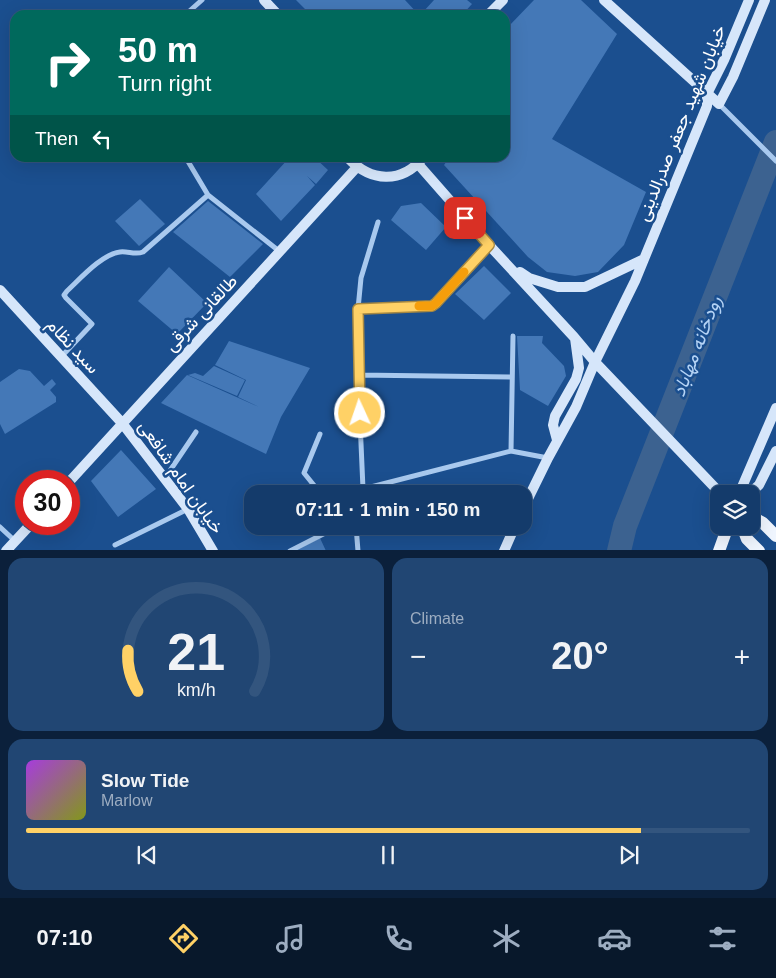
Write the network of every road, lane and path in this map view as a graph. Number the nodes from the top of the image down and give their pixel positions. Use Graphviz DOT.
graph roads {
  1 [pos="202,0"];
  2 [pos="264,0"];
  3 [pos="502,0"];
  4 [pos="604,0"];
  5 [pos="749,0"];
  6 [pos="764,0"];
  7 [pos="191,10"];
  8 [pos="273,10"];
  9 [pos="493,10"];
  10 [pos="707,94"];
  11 [pos="719,104"];
  12 [pos="707,106"];
  13 [pos="776,161"];
  14 [pos="188,162"];
  15 [pos="352,162"];
  16 [pos="418,162"];
  17 [pos="423,162"];
  18 [pos="357,168"];
  19 [pos="208,195"];
  20 [pos="378,222"];
  21 [pos="489,245"];
  22 [pos="280,252"];
  23 [pos="644,259"];
  24 [pos="505,262"];
  25 [pos="0,290"];
  26 [pos="358,309"];
  27 [pos="513,336"];
  28 [pos="574,337"];
  29 [pos="61,357"];
  30 [pos="595,362"];
  31 [pos="358,374"];
  32 [pos="512,377"];
  33 [pos="776,408"];
  34 [pos="122,423"];
  35 [pos="196,432"];
  36 [pos="320,434"];
  37 [pos="558,440"];
  38 [pos="510,451"];
  39 [pos="776,451"];
  40 [pos="548,458"];
  41 [pos="80,470"];
  42 [pos="164,478"];
  43 [pos="313,485"];
  44 [pos="363,485"];
  45 [pos="385,485"];
  46 [pos="713,485"];
  47 [pos="743,485"];
  48 [pos="758,485"];
  49 [pos="532,491"];
  50 [pos="188,509"];
  51 [pos="760,521"];
  52 [pos="0,527"];
  53 [pos="20,535"];
  54 [pos="316,535"];
  55 [pos="357,535"];
  56 [pos="512,535"];
  57 [pos="725,535"];
  58 [pos="745,535"];
  59 [pos="776,536"];
  60 [pos="15,541"];
  61 [pos="115,545"];
  62 [pos="6,550"];
  63 [pos="213,550"];
  64 [pos="290,550"];
  65 [pos="358,550"];
  66 [pos="504,550"];
  67 [pos="719,550"];
  68 [pos="755,550"];
  1 -- 7 [label="street"];
  2 -- 8 [label="street"];
  3 -- 9 [label="street"];
  4 -- 10 [label="street"];
  5 -- 10 [label="street, خیابان شهید جعفر صدرالدینی"];
  6 -- 11 [label="street, خیابان شهید جعفر صدرالدینی"];
  10 -- 11 [label="street"];
  10 -- 12 [label="street, خیابان شهید جعفر صدرالدینی"];
  11 -- 12 [label="street"];
  11 -- 13 [label="street"];
  12 -- 23 [label="street, خیابان شهید جعفر صدرالدینی"];
  14 -- 19 [label="street"];
  15 -- 18 [label="street"];
  16 -- 18 [label="street"];
  17 -- 21 [label="street"];
  18 -- 22 [label="street, طالقانی شرقی"];
  19 -- 22 [label="street"];
  19 -- 29 [label="street"];
  20 -- 26 [label="street"];
  21 -- 24 [label="street"];
  21 -- 26 [label="street"];
  22 -- 34 [label="street, طالقانی شرقی"];
  23 -- 24 [label="street"];
  23 -- 30 [label="street, خیابان شهید جعفر صدرالدینی"];
  24 -- 28 [label="street"];
  25 -- 29 [label="street, سید نظام"];
  26 -- 31 [label="street"];
  27 -- 32 [label="street"];
  28 -- 30 [label="street"];
  28 -- 37 [label="street"];
  29 -- 34 [label="street, سید نظام"];
  30 -- 37 [label="street, خیابان شهید جعفر صدرالدینی"];
  30 -- 46 [label="street"];
  31 -- 32 [label="street"];
  31 -- 44 [label="street"];
  32 -- 38 [label="street"];
  33 -- 47 [label="street"];
  34 -- 41 [label="street, طالقانی شرقی"];
  34 -- 42 [label="street, خیابان امام شافعی"];
  35 -- 42 [label="street"];
  36 -- 43 [label="street"];
  37 -- 40 [label="street, خیابان شهید جعفر صدرالدینی"];
  38 -- 40 [label="street"];
  38 -- 45 [label="street"];
  39 -- 48 [label="street"];
  40 -- 49 [label="street, خیابان شهید جعفر صدرالدینی"];
  42 -- 50 [label="street, خیابان امام شافعی"];
  50 -- 61 [label="street"];
  50 -- 63 [label="street, خیابان امام شافعی"];
  51 -- 59 [label="main road"];
  52 -- 60 [label="street"];
  53 -- 60 [label="street"];
  54 -- 64 [label="street"];
  55 -- 65 [label="street"];
  56 -- 66 [label="street"];
  57 -- 67 [label="main road"];
  58 -- 68 [label="main road"];
  60 -- 62 [label="street"];
}
